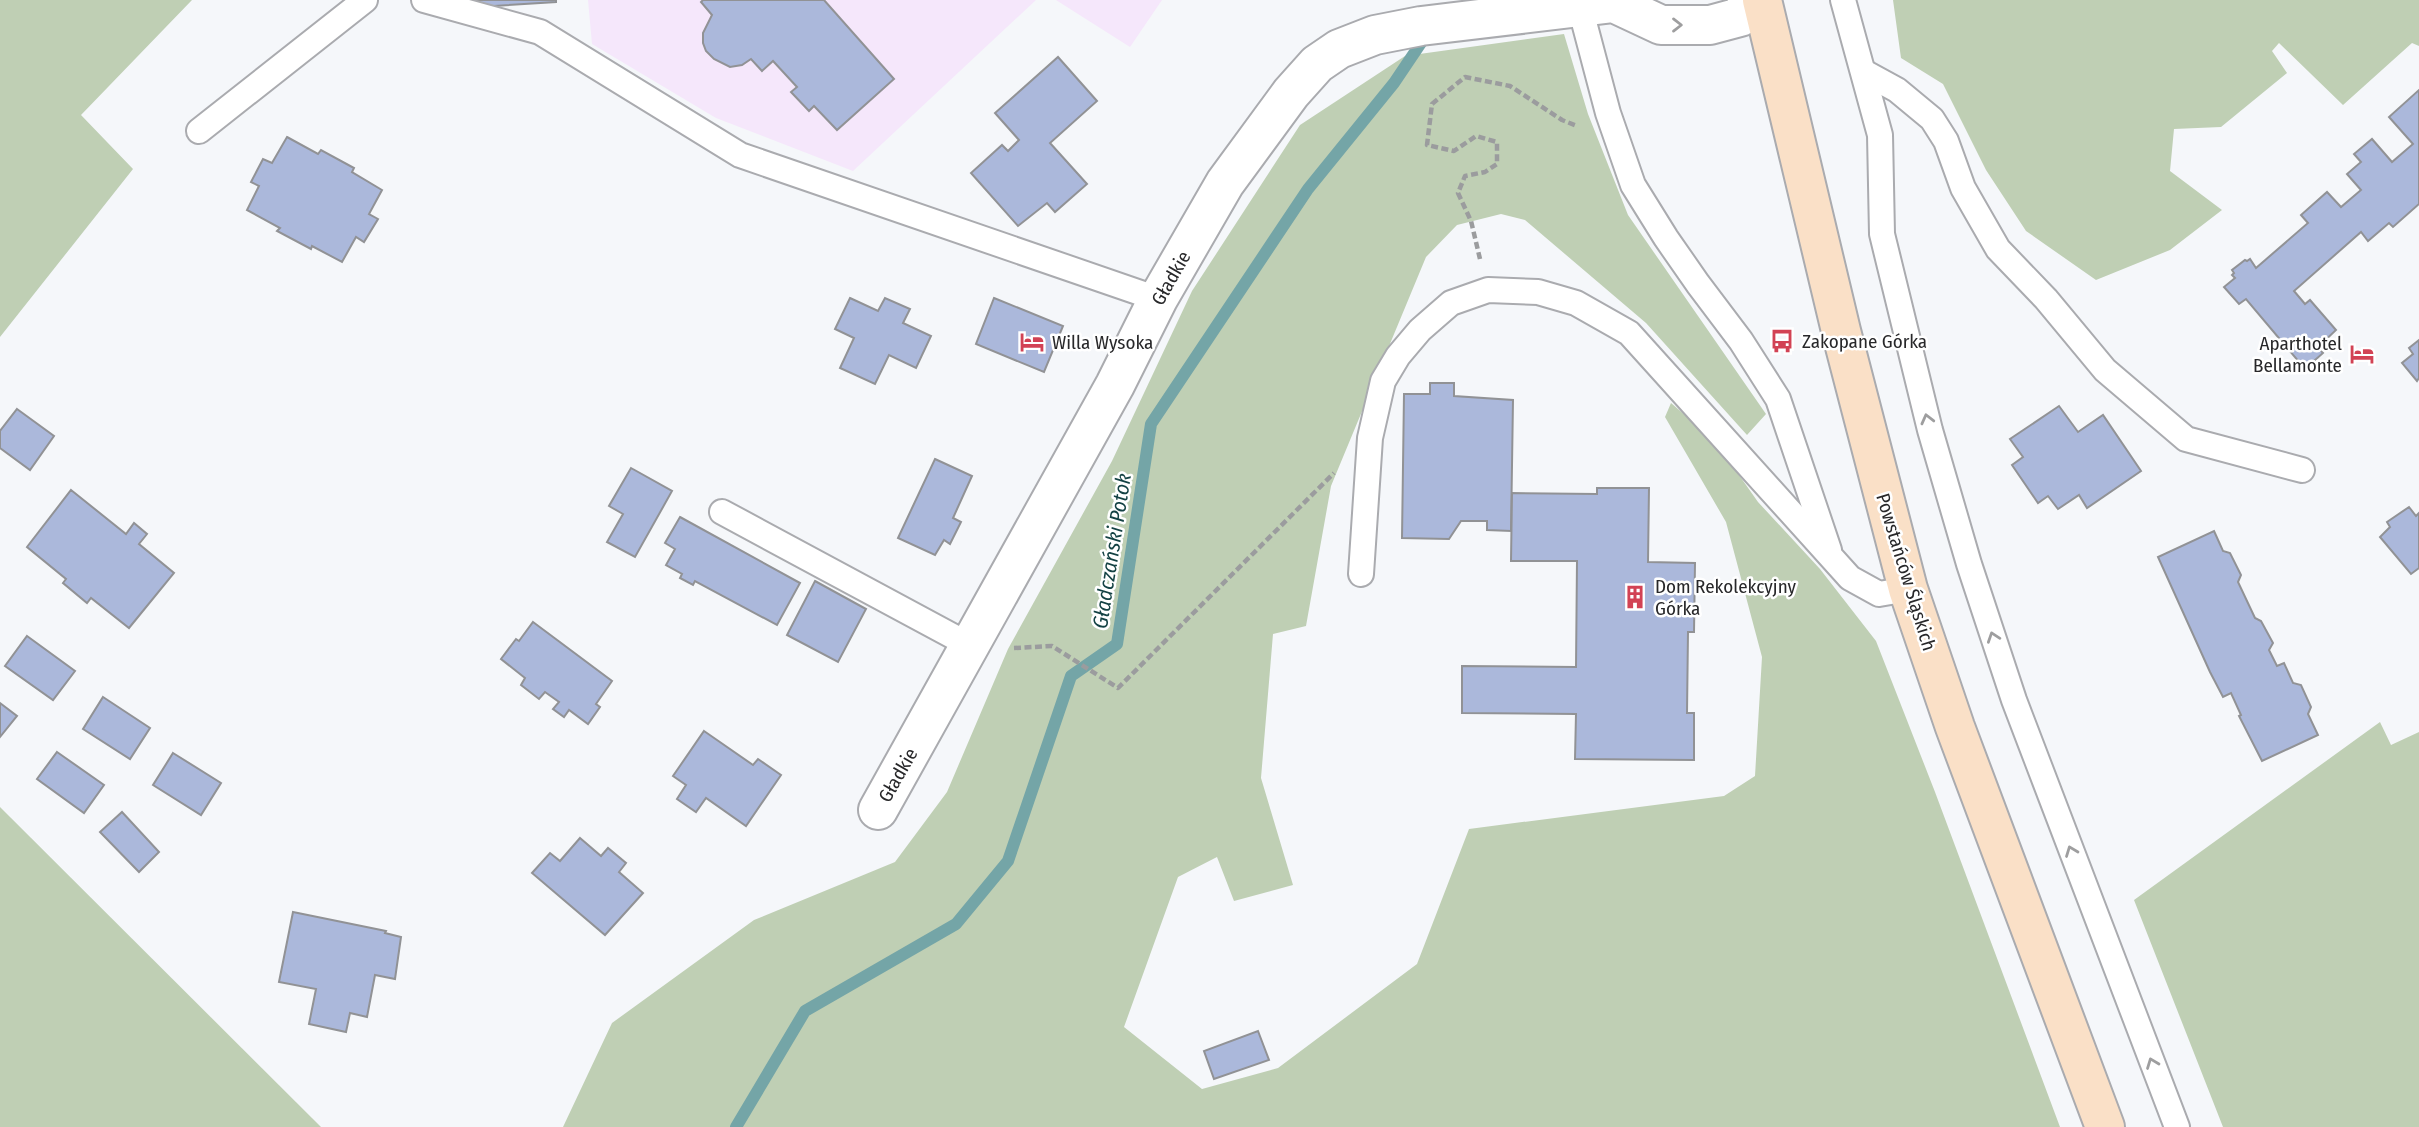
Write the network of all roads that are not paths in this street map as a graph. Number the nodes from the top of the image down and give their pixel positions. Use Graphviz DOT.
graph roads {
  1 [pos="365,0"];
  2 [pos="424,0"];
  3 [pos="1749,0"];
  4 [pos="1762,0"];
  5 [pos="1843,0"];
  6 [pos="1606,2"];
  7 [pos="1864,72"];
  8 [pos="199,131"];
  9 [pos="1158,299"];
  10 [pos="2302,470"];
  11 [pos="722,512"];
  12 [pos="1833,561"];
  13 [pos="1361,574"];
  14 [pos="1908,589"];
  15 [pos="971,646"];
  16 [pos="878,810"];
  17 [pos="2105,1127"];
  18 [pos="2177,1127"];
  1 -- 8 [label="lane"];
  2 -- 9 [label="lane"];
  6 -- 3 [label="street, one-way"];
  4 -- 14 [label="street, Powstańców Śląskich"];
  5 -- 7 [label="lane"];
  6 -- 9 [label="street, Gładkie"];
  6 -- 12 [label="lane"];
  7 -- 10 [label="lane"];
  18 -- 7 [label="lane, one-way"];
  9 -- 15 [label="street, Gładkie"];
  11 -- 15 [label="lane"];
  12 -- 13 [label="lane"];
  12 -- 14 [label="lane"];
  14 -- 17 [label="street, Powstańców Śląskich"];
  15 -- 16 [label="street, Gładkie"];
}
